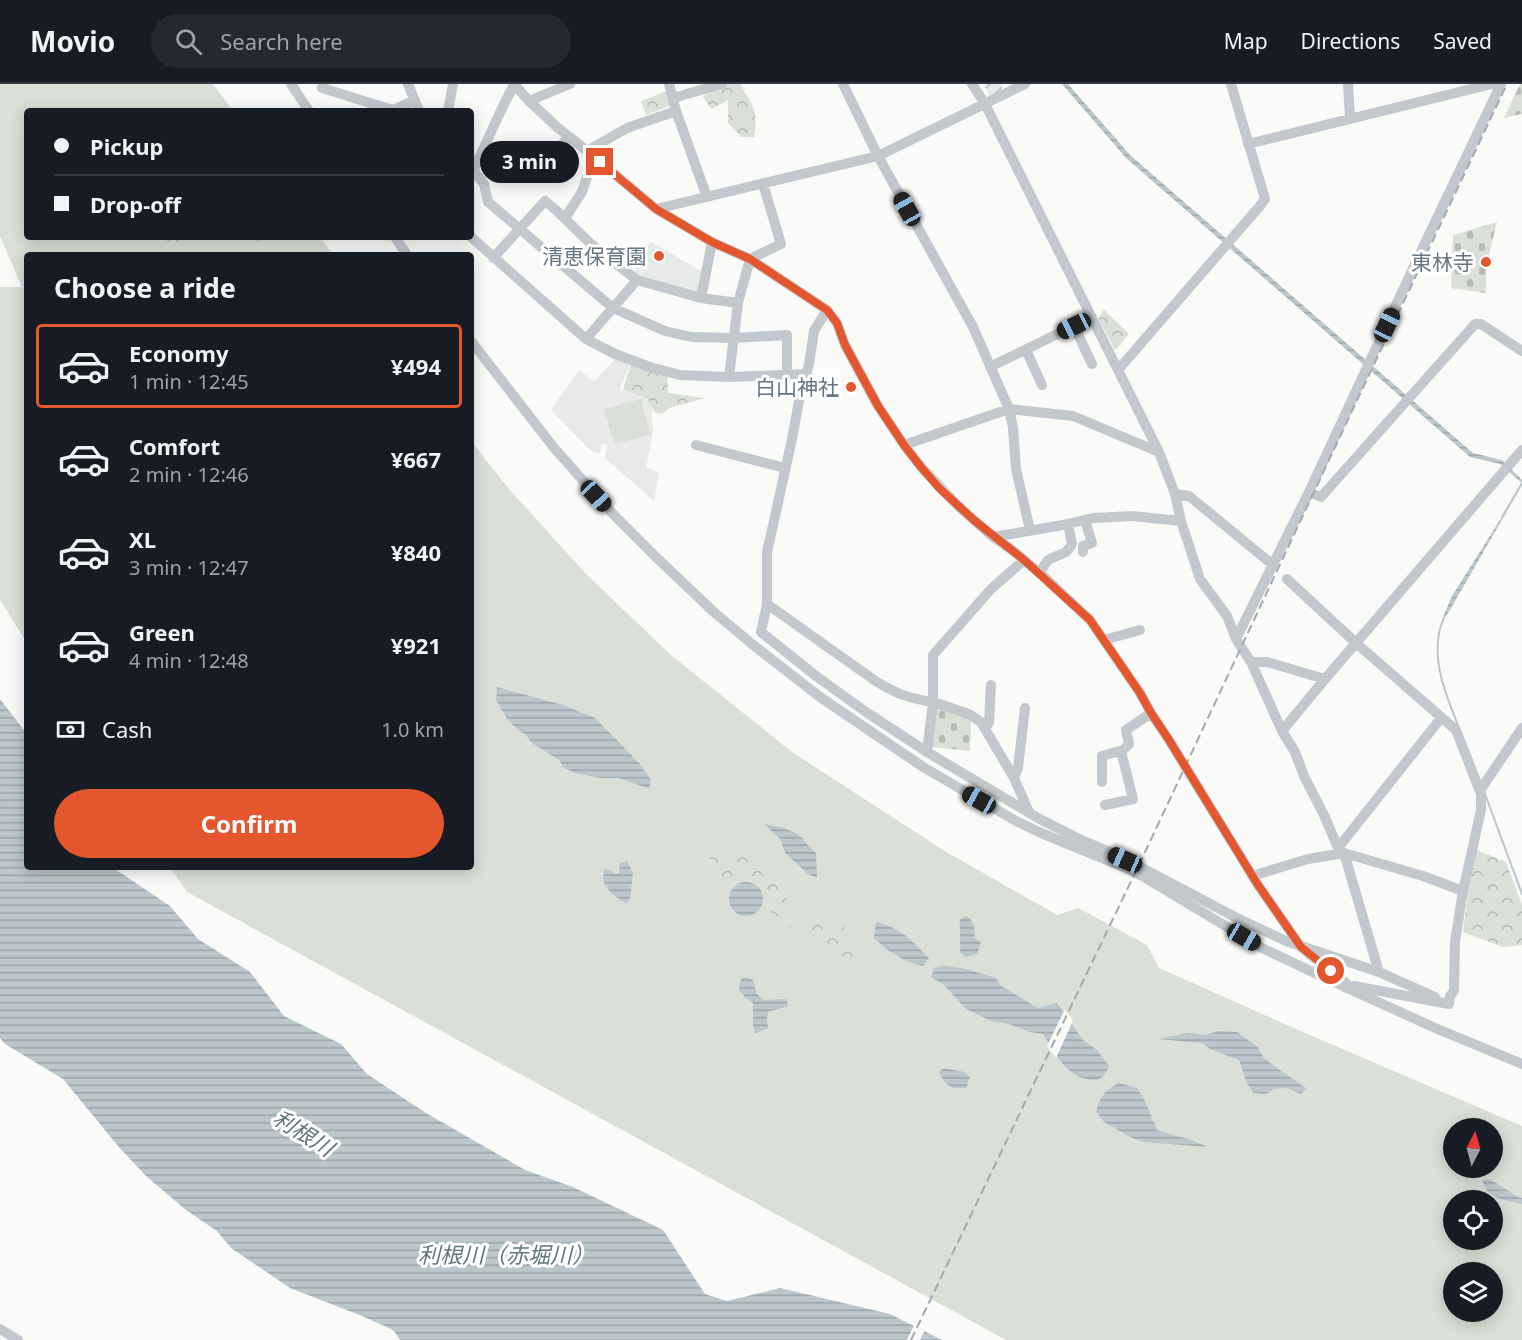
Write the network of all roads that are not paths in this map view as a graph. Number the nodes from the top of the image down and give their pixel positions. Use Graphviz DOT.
graph roads {
  1 [pos="291,84"];
  2 [pos="408,84"];
  3 [pos="453,84"];
  4 [pos="514,84"];
  5 [pos="570,84"];
  6 [pos="669,84"];
  7 [pos="722,84"];
  8 [pos="843,84"];
  9 [pos="972,84"];
  10 [pos="1025,84"];
  11 [pos="1231,84"];
  12 [pos="1348,84"];
  13 [pos="1492,84"];
  14 [pos="1501,84"];
  15 [pos="322,88"];
  16 [pos="673,98"];
  17 [pos="415,100"];
  18 [pos="529,101"];
  19 [pos="985,104"];
  20 [pos="307,108"];
  21 [pos="387,108"];
  22 [pos="397,108"];
  23 [pos="418,108"];
  24 [pos="449,108"];
  25 [pos="676,111"];
  26 [pos="1350,119"];
  27 [pos="569,137"];
  28 [pos="1248,144"];
  29 [pos="587,151"];
  30 [pos="525,152"];
  31 [pos="541,153"];
  32 [pos="878,156"];
  33 [pos="600,162"];
  34 [pos="474,169"];
  35 [pos="543,174"];
  36 [pos="474,175"];
  37 [pos="763,184"];
  38 [pos="707,197"];
  39 [pos="656,209"];
  40 [pos="565,218"];
  41 [pos="519,229"];
  42 [pos="474,240"];
  43 [pos="712,242"];
  44 [pos="493,258"];
  45 [pos="750,259"];
  46 [pos="637,280"];
  47 [pos="701,298"];
  48 [pos="738,303"];
  49 [pos="613,308"];
  50 [pos="827,310"];
  51 [pos="1092,317"];
  52 [pos="1074,326"];
  53 [pos="734,338"];
  54 [pos="586,339"];
  55 [pos="474,344"];
  56 [pos="1026,350"];
  57 [pos="1522,351"];
  58 [pos="1092,364"];
  59 [pos="990,367"];
  60 [pos="1118,370"];
  61 [pos="807,374"];
  62 [pos="787,375"];
  63 [pos="729,377"];
  64 [pos="1042,385"];
  65 [pos="1009,409"];
  66 [pos="696,445"];
  67 [pos="904,445"];
  68 [pos="1522,450"];
  69 [pos="1159,452"];
  70 [pos="785,468"];
  71 [pos="1309,492"];
  72 [pos="1175,494"];
  73 [pos="1085,520"];
  74 [pos="1181,521"];
  75 [pos="1068,524"];
  76 [pos="1030,530"];
  77 [pos="993,537"];
  78 [pos="1083,552"];
  79 [pos="1024,560"];
  80 [pos="1273,565"];
  81 [pos="1039,573"];
  82 [pos="1287,579"];
  83 [pos="766,604"];
  84 [pos="1140,630"];
  85 [pos="1236,639"];
  86 [pos="1104,640"];
  87 [pos="1356,643"];
  88 [pos="1251,662"];
  89 [pos="1325,679"];
  90 [pos="991,685"];
  91 [pos="933,702"];
  92 [pos="1025,708"];
  93 [pos="1151,713"];
  94 [pos="1441,718"];
  95 [pos="985,727"];
  96 [pos="1522,728"];
  97 [pos="1282,731"];
  98 [pos="1121,751"];
  99 [pos="927,752"];
  100 [pos="1014,778"];
  101 [pos="1102,782"];
  102 [pos="1482,789"];
  103 [pos="1105,805"];
  104 [pos="1029,812"];
  105 [pos="1341,851"];
  106 [pos="1252,876"];
  107 [pos="1463,891"];
  108 [pos="1301,947"];
  109 [pos="1379,972"];
  110 [pos="1346,988"];
  111 [pos="1449,1004"];
  112 [pos="1522,1064"];
  113 [pos="0,1329"];
  114 [pos="18,1340"];
  1 -- 20 [label="street"];
  2 -- 17 [label="street"];
  3 -- 24 [label="street"];
  4 -- 18 [label="street"];
  4 -- 34 [label="street"];
  5 -- 18 [label="street"];
  6 -- 16 [label="street"];
  7 -- 16 [label="street"];
  8 -- 32 [label="street"];
  9 -- 19 [label="street"];
  10 -- 19 [label="street"];
  11 -- 28 [label="street"];
  12 -- 26 [label="street"];
  13 -- 26 [label="street"];
  14 -- 71 [label="street"];
  15 -- 21 [label="street"];
  16 -- 25 [label="street"];
  17 -- 22 [label="street"];
  17 -- 23 [label="street"];
  18 -- 27 [label="street"];
  19 -- 32 [label="street"];
  19 -- 51 [label="street"];
  25 -- 29 [label="street"];
  25 -- 38 [label="street"];
  26 -- 28 [label="street"];
  27 -- 29 [label="street"];
  27 -- 31 [label="street"];
  28 -- 60 [label="street"];
  29 -- 33 [label="street"];
  30 -- 31 [label="street"];
  31 -- 35 [label="street"];
  32 -- 37 [label="street"];
  32 -- 59 [label="street"];
  33 -- 39 [label="street"];
  33 -- 40 [label="street"];
  36 -- 41 [label="street"];
  37 -- 38 [label="street"];
  37 -- 45 [label="street"];
  38 -- 39 [label="street"];
  39 -- 43 [label="street"];
  40 -- 41 [label="street"];
  40 -- 46 [label="street"];
  41 -- 44 [label="street"];
  41 -- 49 [label="street"];
  42 -- 44 [label="street"];
  43 -- 45 [label="street"];
  43 -- 47 [label="street"];
  44 -- 54 [label="street"];
  45 -- 48 [label="street"];
  45 -- 50 [label="street"];
  46 -- 47 [label="street"];
  46 -- 49 [label="street"];
  47 -- 48 [label="street"];
  48 -- 53 [label="street"];
  49 -- 53 [label="street"];
  49 -- 54 [label="street"];
  50 -- 61 [label="street"];
  50 -- 67 [label="street"];
  51 -- 52 [label="street"];
  51 -- 60 [label="street"];
  52 -- 56 [label="street"];
  52 -- 58 [label="street"];
  53 -- 62 [label="street"];
  53 -- 63 [label="street"];
  54 -- 63 [label="street"];
  55 -- 110 [label="street"];
  56 -- 59 [label="street"];
  56 -- 64 [label="street"];
  57 -- 71 [label="street"];
  59 -- 65 [label="street"];
  60 -- 69 [label="street"];
  61 -- 62 [label="street"];
  61 -- 70 [label="street"];
  62 -- 63 [label="street"];
  65 -- 67 [label="street"];
  65 -- 69 [label="street"];
  65 -- 76 [label="street"];
  66 -- 70 [label="street"];
  67 -- 77 [label="street"];
  68 -- 87 [label="street"];
  69 -- 72 [label="street"];
  70 -- 83 [label="street"];
  71 -- 80 [label="street"];
  72 -- 74 [label="street"];
  72 -- 80 [label="street"];
  73 -- 74 [label="street"];
  73 -- 75 [label="street"];
  73 -- 78 [label="street"];
  74 -- 85 [label="street"];
  75 -- 76 [label="street"];
  75 -- 81 [label="street"];
  76 -- 77 [label="street"];
  77 -- 79 [label="street"];
  79 -- 81 [label="street"];
  79 -- 91 [label="street"];
  80 -- 85 [label="street"];
  81 -- 86 [label="street"];
  82 -- 87 [label="street"];
  83 -- 91 [label="street"];
  83 -- 99 [label="street"];
  84 -- 86 [label="street"];
  85 -- 88 [label="street"];
  86 -- 93 [label="street"];
  87 -- 89 [label="street"];
  87 -- 94 [label="street"];
  88 -- 89 [label="street"];
  88 -- 97 [label="street"];
  89 -- 97 [label="street"];
  90 -- 95 [label="street"];
  91 -- 95 [label="street"];
  91 -- 99 [label="street"];
  92 -- 100 [label="street"];
  93 -- 98 [label="street"];
  93 -- 106 [label="street"];
  94 -- 102 [label="street"];
  94 -- 105 [label="street"];
  95 -- 100 [label="street"];
  96 -- 102 [label="street"];
  97 -- 105 [label="street"];
  98 -- 101 [label="street"];
  98 -- 103 [label="street"];
  99 -- 104 [label="street"];
  100 -- 104 [label="street"];
  102 -- 107 [label="street"];
  104 -- 108 [label="street"];
  105 -- 106 [label="street"];
  105 -- 107 [label="street"];
  105 -- 109 [label="street"];
  106 -- 108 [label="street"];
  107 -- 111 [label="street"];
  108 -- 109 [label="street"];
  108 -- 110 [label="street"];
  109 -- 111 [label="street"];
  110 -- 111 [label="street"];
  110 -- 112 [label="street"];
  113 -- 114 [label="street"];
}
